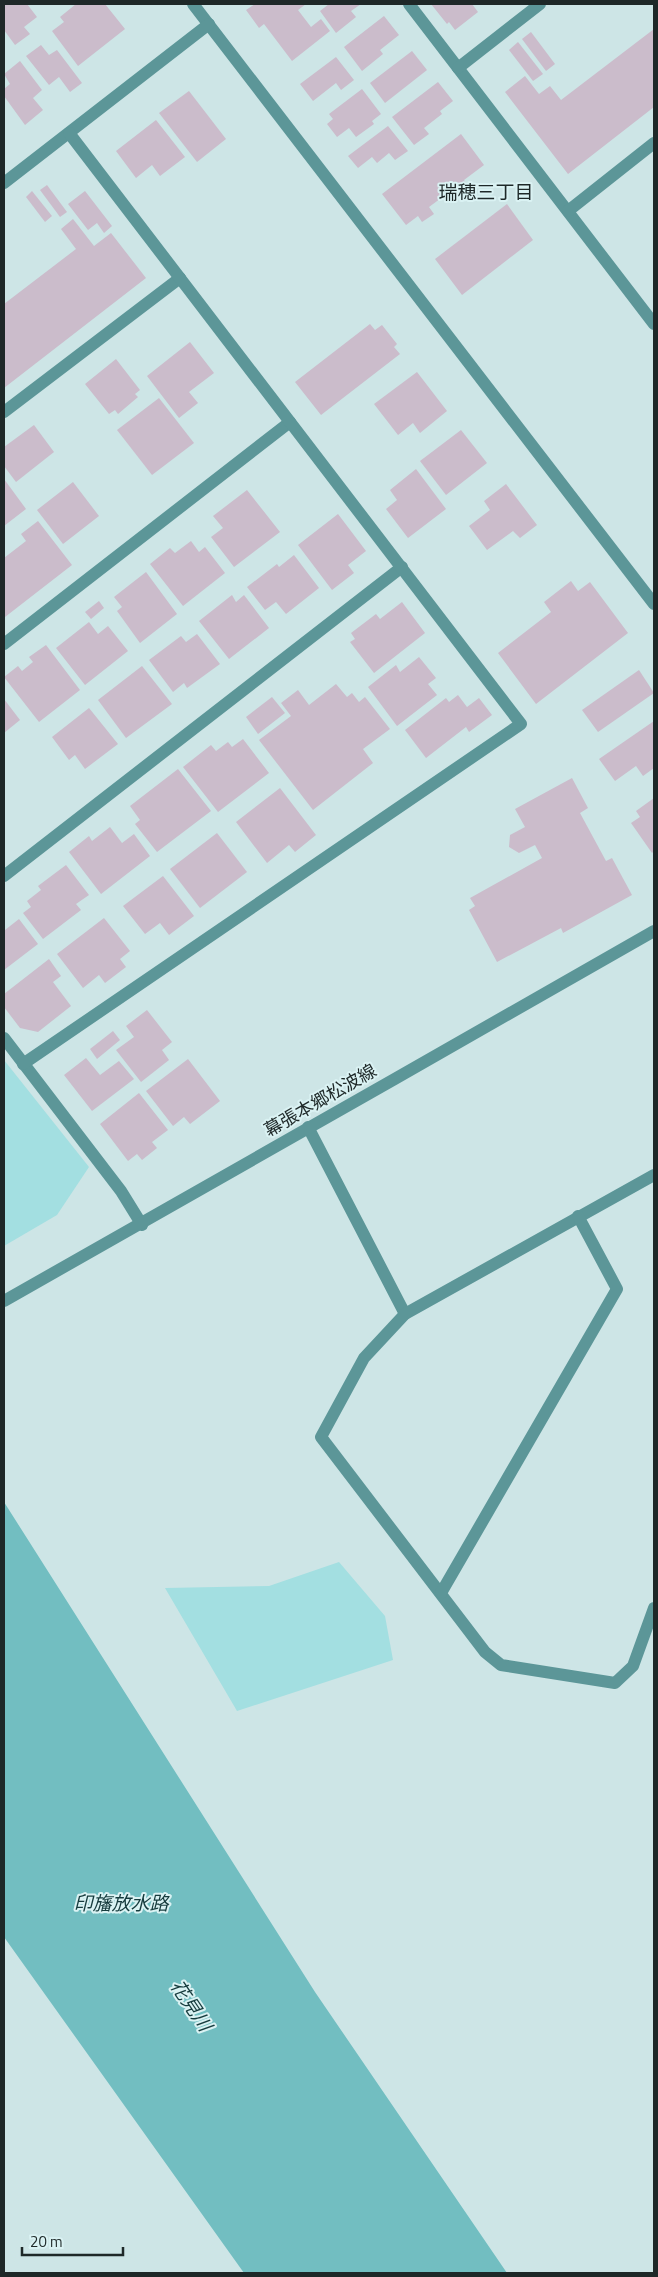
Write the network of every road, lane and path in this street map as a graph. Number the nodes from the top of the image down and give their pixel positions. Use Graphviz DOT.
graph roads {
  1 [pos="193,4"];
  2 [pos="410,4"];
  3 [pos="540,4"];
  4 [pos="209,24"];
  5 [pos="458,68"];
  6 [pos="69,133"];
  7 [pos="654,143"];
  8 [pos="4,183"];
  9 [pos="568,211"];
  10 [pos="180,278"];
  11 [pos="654,324"];
  12 [pos="4,412"];
  13 [pos="290,422"];
  14 [pos="402,567"];
  15 [pos="654,604"];
  16 [pos="4,644"];
  17 [pos="4,876"];
  18 [pos="654,930"];
  19 [pos="4,1038"];
  20 [pos="23,1064"];
  21 [pos="308,1127"];
  22 [pos="654,1175"];
  23 [pos="578,1216"];
  24 [pos="142,1224"];
  25 [pos="4,1301"];
  26 [pos="405,1314"];
  27 [pos="440,1593"];
  28 [pos="654,1608"];
  1 -- 4 [label="street"];
  2 -- 5 [label="street"];
  3 -- 5 [label="street"];
  4 -- 6 [label="street"];
  4 -- 15 [label="street"];
  5 -- 9 [label="street"];
  6 -- 8 [label="street"];
  6 -- 10 [label="street"];
  7 -- 9 [label="street"];
  9 -- 11 [label="street"];
  10 -- 12 [label="street"];
  10 -- 13 [label="street"];
  13 -- 14 [label="street"];
  13 -- 16 [label="street"];
  14 -- 17 [label="street"];
  14 -- 20 [label="street"];
  18 -- 21 [label="street, 幕張本郷松波線"];
  19 -- 20 [label="street"];
  20 -- 24 [label="street"];
  21 -- 24 [label="street, 幕張本郷松波線"];
  21 -- 26 [label="street"];
  22 -- 23 [label="street"];
  23 -- 26 [label="street"];
  23 -- 27 [label="street"];
  24 -- 25 [label="street, 幕張本郷松波線"];
  26 -- 27 [label="street"];
  27 -- 28 [label="street"];
}
